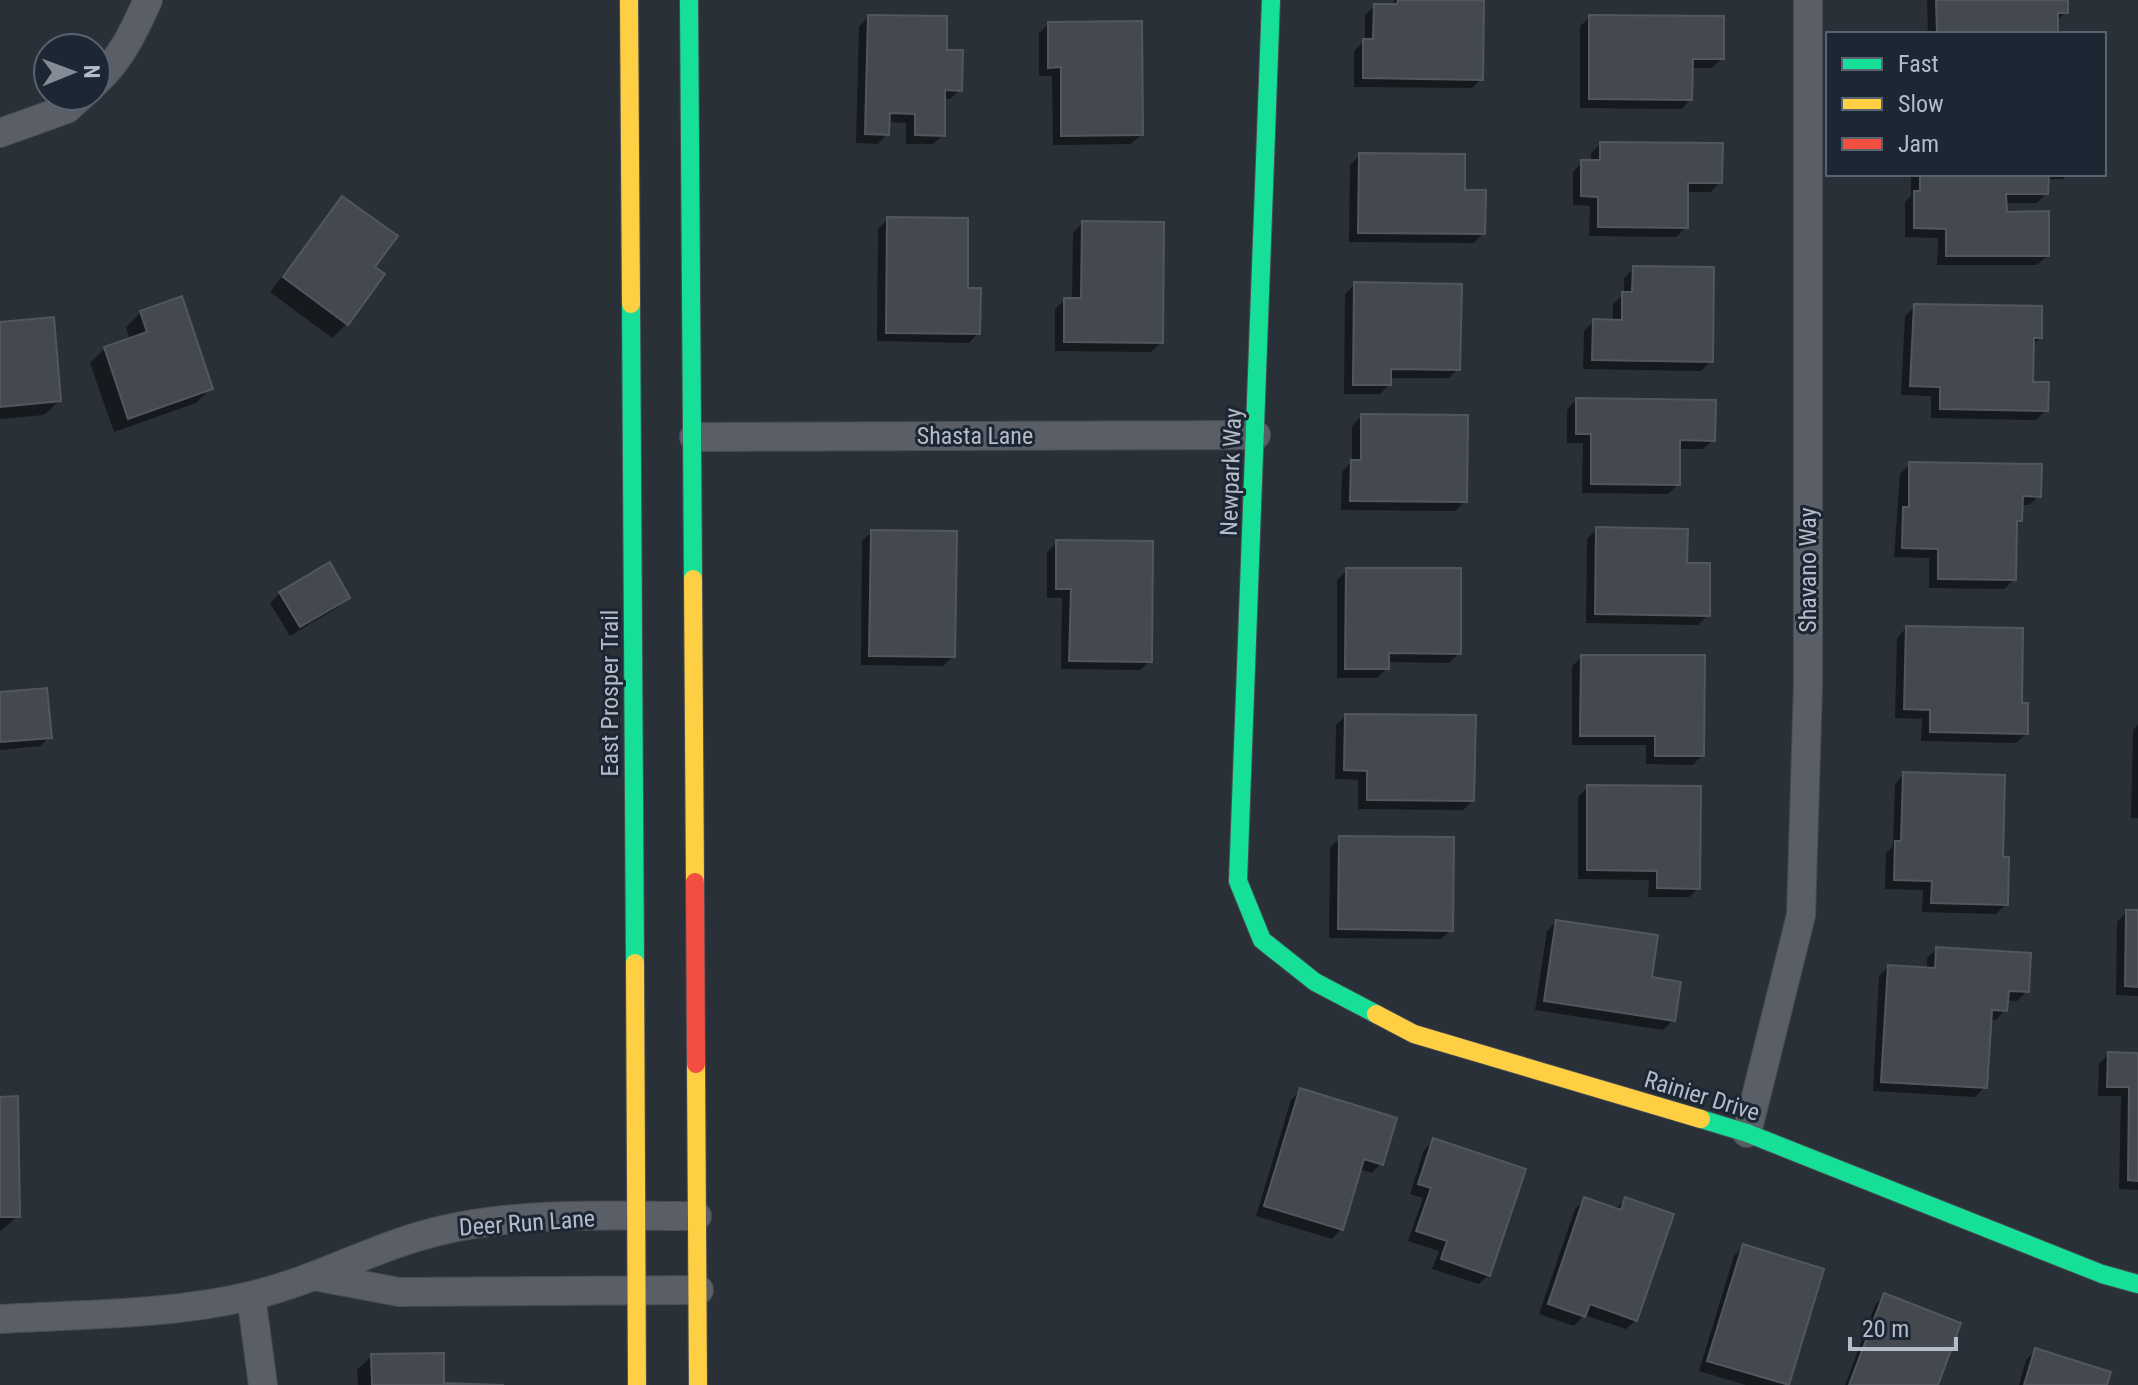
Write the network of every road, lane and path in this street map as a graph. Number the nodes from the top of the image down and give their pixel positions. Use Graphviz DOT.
graph roads {
  1 [pos="148,0"];
  2 [pos="629,0"];
  3 [pos="689,0"];
  4 [pos="1271,0"];
  5 [pos="1808,0"];
  6 [pos="112,68"];
  7 [pos="59,112"];
  8 [pos="0,133"];
  9 [pos="1256,435"];
  10 [pos="694,437"];
  11 [pos="1262,940"];
  12 [pos="1747,1133"];
  13 [pos="636,1216"];
  14 [pos="697,1216"];
  15 [pos="319,1277"];
  16 [pos="2138,1284"];
  17 [pos="699,1290"];
  18 [pos="635,1291"];
  19 [pos="251,1296"];
  20 [pos="0,1319"];
  21 [pos="263,1385"];
  22 [pos="637,1385"];
  23 [pos="698,1385"];
  1 -- 6 [label="street"];
  2 -- 13 [label="main road, East Prosper Trail"];
  3 -- 10 [label="main road"];
  4 -- 9 [label="main road, Newpark Way"];
  5 -- 12 [label="street, Shavano Way"];
  7 -- 8 [label="street"];
  9 -- 10 [label="street, Shasta Lane"];
  9 -- 11 [label="main road, Newpark Way"];
  10 -- 14 [label="main road"];
  11 -- 12 [label="main road, Rainier Drive"];
  12 -- 16 [label="main road, Rainier Drive"];
  13 -- 14 [label="street, Deer Run Lane"];
  13 -- 15 [label="street, Deer Run Lane"];
  13 -- 18 [label="main road, East Prosper Trail"];
  14 -- 17 [label="main road"];
  15 -- 18 [label="street, Deer Run Lane"];
  15 -- 19 [label="street, Deer Run Lane"];
  17 -- 18 [label="street, Deer Run Lane"];
  17 -- 23 [label="main road"];
  18 -- 22 [label="main road, East Prosper Trail"];
  19 -- 20 [label="street, Deer Run Lane"];
  19 -- 21 [label="street"];
}
